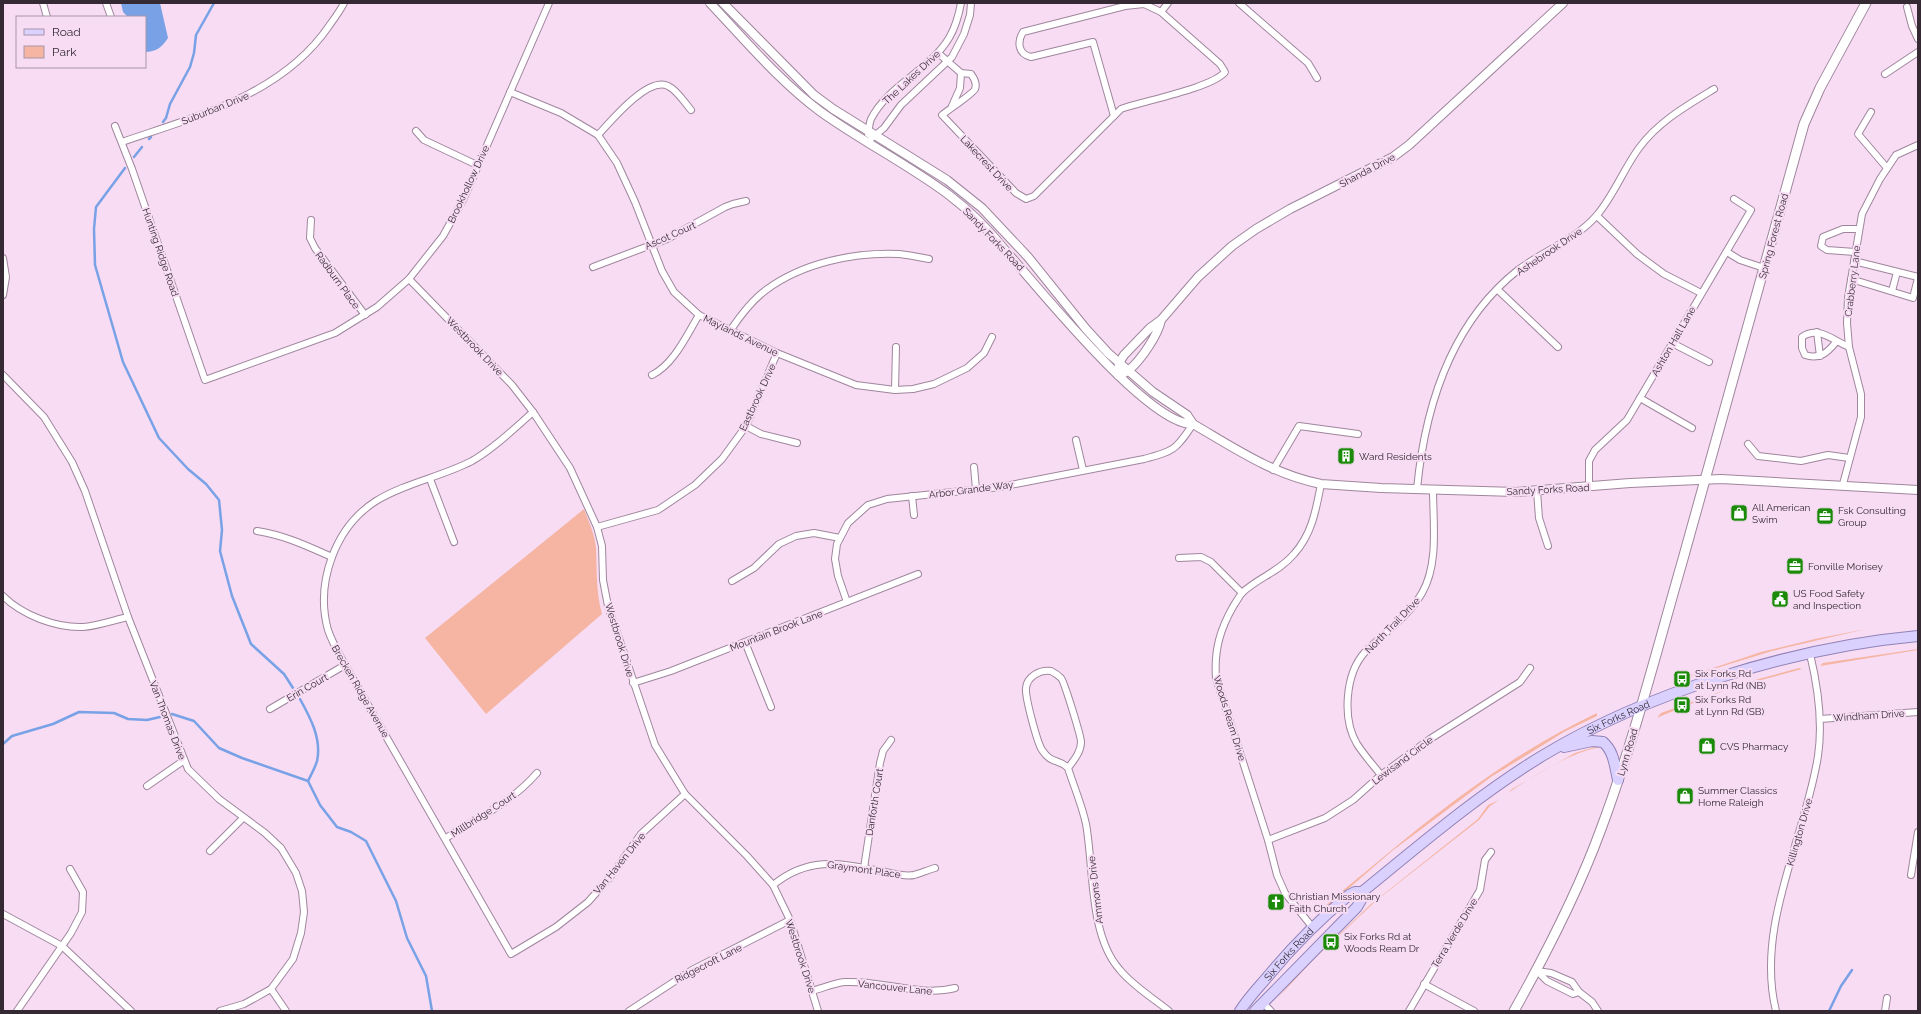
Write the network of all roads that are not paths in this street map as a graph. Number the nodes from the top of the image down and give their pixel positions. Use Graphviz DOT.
graph roads {
  1 [pos="43,3"];
  2 [pos="106,3"];
  3 [pos="344,3"];
  4 [pos="549,3"];
  5 [pos="710,3"];
  6 [pos="724,3"];
  7 [pos="960,3"];
  8 [pos="972,3"];
  9 [pos="1168,3"];
  10 [pos="1239,3"];
  11 [pos="1563,3"];
  12 [pos="1866,3"];
  13 [pos="1906,7"];
  14 [pos="1161,12"];
  15 [pos="47,16"];
  16 [pos="110,16"];
  17 [pos="1918,39"];
  18 [pos="1918,52"];
  19 [pos="938,53"];
  20 [pos="947,62"];
  21 [pos="961,73"];
  22 [pos="1885,74"];
  23 [pos="1317,78"];
  24 [pos="1714,89"];
  25 [pos="510,92"];
  26 [pos="959,92"];
  27 [pos="964,98"];
  28 [pos="952,106"];
  29 [pos="691,110"];
  30 [pos="1871,112"];
  31 [pos="1114,116"];
  32 [pos="115,126"];
  33 [pos="416,131"];
  34 [pos="872,133"];
  35 [pos="598,135"];
  36 [pos="122,142"];
  37 [pos="867,142"];
  38 [pos="1918,145"];
  39 [pos="477,165"];
  40 [pos="1887,168"];
  41 [pos="1734,199"];
  42 [pos="746,201"];
  43 [pos="1597,216"];
  44 [pos="311,220"];
  45 [pos="1859,229"];
  46 [pos="651,244"];
  47 [pos="1727,252"];
  48 [pos="1855,252"];
  49 [pos="3,258"];
  50 [pos="929,259"];
  51 [pos="1854,261"];
  52 [pos="593,268"];
  53 [pos="1764,268"];
  54 [pos="1897,272"];
  55 [pos="1851,278"];
  56 [pos="1918,278"];
  57 [pos="409,279"];
  58 [pos="1498,290"];
  59 [pos="1892,291"];
  60 [pos="1701,294"];
  61 [pos="3,295"];
  62 [pos="699,315"];
  63 [pos="364,316"];
  64 [pos="1161,320"];
  65 [pos="730,331"];
  66 [pos="1817,332"];
  67 [pos="992,337"];
  68 [pos="1836,342"];
  69 [pos="1672,343"];
  70 [pos="896,347"];
  71 [pos="1558,347"];
  72 [pos="1849,347"];
  73 [pos="777,353"];
  74 [pos="1820,356"];
  75 [pos="1708,362"];
  76 [pos="1119,363"];
  77 [pos="1128,372"];
  78 [pos="652,375"];
  79 [pos="1118,375"];
  80 [pos="3,376"];
  81 [pos="205,380"];
  82 [pos="894,390"];
  83 [pos="1640,398"];
  84 [pos="534,412"];
  85 [pos="1193,424"];
  86 [pos="746,426"];
  87 [pos="1692,428"];
  88 [pos="1358,434"];
  89 [pos="1076,440"];
  90 [pos="797,443"];
  91 [pos="1748,444"];
  92 [pos="1849,458"];
  93 [pos="974,467"];
  94 [pos="1083,470"];
  95 [pos="1273,470"];
  96 [pos="430,479"];
  97 [pos="1706,479"];
  98 [pos="1321,484"];
  99 [pos="1843,484"];
  100 [pos="1589,486"];
  101 [pos="976,489"];
  102 [pos="1417,489"];
  103 [pos="1433,489"];
  104 [pos="1918,490"];
  105 [pos="1537,491"];
  106 [pos="912,496"];
  107 [pos="914,516"];
  108 [pos="597,527"];
  109 [pos="257,531"];
  110 [pos="840,538"];
  111 [pos="454,542"];
  112 [pos="1548,546"];
  113 [pos="332,557"];
  114 [pos="1179,558"];
  115 [pos="918,574"];
  116 [pos="732,581"];
  117 [pos="1242,593"];
  118 [pos="3,596"];
  119 [pos="847,602"];
  120 [pos="128,617"];
  121 [pos="1918,636"];
  122 [pos="745,642"];
  123 [pos="1810,654"];
  124 [pos="345,665"];
  125 [pos="1530,668"];
  126 [pos="633,683"];
  127 [pos="771,707"];
  128 [pos="1640,707"];
  129 [pos="270,709"];
  130 [pos="1918,712"];
  131 [pos="1820,719"];
  132 [pos="892,740"];
  133 [pos="1558,747"];
  134 [pos="183,761"];
  135 [pos="1068,768"];
  136 [pos="537,773"];
  137 [pos="1381,775"];
  138 [pos="1618,780"];
  139 [pos="147,786"];
  140 [pos="685,794"];
  141 [pos="243,818"];
  142 [pos="1918,832"];
  143 [pos="446,838"];
  144 [pos="1268,840"];
  145 [pos="210,851"];
  146 [pos="1491,852"];
  147 [pos="864,868"];
  148 [pos="935,868"];
  149 [pos="70,869"];
  150 [pos="1911,875"];
  151 [pos="773,885"];
  152 [pos="1362,892"];
  153 [pos="3,914"];
  154 [pos="790,920"];
  155 [pos="1313,928"];
  156 [pos="62,946"];
  157 [pos="511,954"];
  158 [pos="1536,971"];
  159 [pos="1424,984"];
  160 [pos="955,988"];
  161 [pos="271,989"];
  162 [pos="812,991"];
  163 [pos="1579,992"];
  164 [pos="1887,998"];
  165 [pos="1262,1002"];
  166 [pos="17,1011"];
  167 [pos="131,1011"];
  168 [pos="220,1011"];
  169 [pos="286,1011"];
  170 [pos="629,1011"];
  171 [pos="818,1011"];
  172 [pos="1169,1011"];
  173 [pos="1240,1011"];
  174 [pos="1255,1011"];
  175 [pos="1271,1011"];
  176 [pos="1409,1011"];
  177 [pos="1474,1011"];
  178 [pos="1514,1011"];
  179 [pos="1598,1011"];
  180 [pos="1776,1011"];
  181 [pos="1885,1011"];
  1 -- 15 [label="street"];
  2 -- 16 [label="street"];
  3 -- 36 [label="street, Suburban Drive"];
  4 -- 25 [label="street, Brookhollow Drive"];
  5 -- 37 [label="street, Sandy Forks Road"];
  6 -- 34 [label="street, Sandy Forks Road"];
  7 -- 19 [label="street, The Lakes Drive"];
  8 -- 20 [label="street, The Lakes Drive"];
  9 -- 14 [label="street"];
  10 -- 23 [label="street"];
  11 -- 64 [label="street, Shanda Drive"];
  12 -- 53 [label="main road, Spring Forest Road"];
  13 -- 17 [label="street"];
  14 -- 31 [label="street, Lakecrest Drive"];
  14 -- 31 [label="street, Lakecrest Drive"];
  18 -- 22 [label="street"];
  19 -- 20 [label="street"];
  19 -- 34 [label="street, The Lakes Drive"];
  20 -- 21 [label="street"];
  20 -- 34 [label="street, The Lakes Drive"];
  21 -- 26 [label="street, Lakecrest Drive"];
  21 -- 27 [label="street"];
  24 -- 43 [label="street, Ashebrook Drive"];
  25 -- 35 [label="street, Maylands Avenue"];
  25 -- 39 [label="street, Brookhollow Drive"];
  26 -- 27 [label="street"];
  26 -- 28 [label="street, Lakecrest Drive"];
  27 -- 28 [label="street"];
  28 -- 31 [label="street, Lakecrest Drive"];
  29 -- 35 [label="street"];
  30 -- 40 [label="street"];
  32 -- 36 [label="street, Hunting Ridge Road"];
  33 -- 39 [label="street"];
  34 -- 37 [label="street, The Lakes Drive"];
  34 -- 76 [label="street, Sandy Forks Road"];
  35 -- 46 [label="street, Maylands Avenue"];
  36 -- 81 [label="street, Hunting Ridge Road"];
  37 -- 79 [label="street, Sandy Forks Road"];
  38 -- 40 [label="street, Crabberry Lane"];
  39 -- 57 [label="street, Brookhollow Drive"];
  40 -- 45 [label="street, Crabberry Lane"];
  41 -- 47 [label="street, Ashton Hall Lane"];
  42 -- 46 [label="street, Ascot Court"];
  43 -- 58 [label="street, Ashebrook Drive"];
  43 -- 60 [label="street"];
  44 -- 63 [label="street, Radburn Place"];
  45 -- 48 [label="street, Crabberry Lane"];
  45 -- 48 [label="street"];
  46 -- 52 [label="street, Ascot Court"];
  46 -- 62 [label="street, Maylands Avenue"];
  47 -- 53 [label="street"];
  47 -- 60 [label="street, Ashton Hall Lane"];
  48 -- 51 [label="street, Crabberry Lane"];
  49 -- 61 [label="street"];
  50 -- 65 [label="street"];
  51 -- 54 [label="street"];
  51 -- 55 [label="street, Crabberry Lane"];
  53 -- 97 [label="main road, Spring Forest Road"];
  54 -- 56 [label="street"];
  54 -- 59 [label="street"];
  55 -- 59 [label="street"];
  55 -- 72 [label="street, Crabberry Lane"];
  56 -- 59 [label="street"];
  57 -- 63 [label="street, Brookhollow Drive"];
  57 -- 84 [label="street, Westbrook Drive"];
  58 -- 71 [label="street"];
  58 -- 102 [label="street, Ashebrook Drive"];
  60 -- 69 [label="street, Ashton Hall Lane"];
  62 -- 65 [label="street, Maylands Avenue"];
  62 -- 78 [label="street"];
  63 -- 81 [label="street, Brookhollow Drive"];
  64 -- 76 [label="street, Shanda Drive"];
  64 -- 77 [label="street, Shanda Drive"];
  65 -- 73 [label="street, Maylands Avenue"];
  66 -- 68 [label="street"];
  66 -- 74 [label="street"];
  66 -- 74 [label="street"];
  67 -- 82 [label="street, Maylands Avenue"];
  68 -- 72 [label="street"];
  68 -- 74 [label="street"];
  69 -- 75 [label="street"];
  69 -- 83 [label="street, Ashton Hall Lane"];
  70 -- 82 [label="street"];
  72 -- 92 [label="street, Crabberry Lane"];
  73 -- 82 [label="street, Maylands Avenue"];
  73 -- 86 [label="street, Eastbrook Drive"];
  76 -- 77 [label="street, Sandy Forks Road"];
  76 -- 79 [label="street"];
  77 -- 79 [label="street"];
  77 -- 85 [label="street, Sandy Forks Road"];
  79 -- 85 [label="street, Sandy Forks Road"];
  80 -- 120 [label="street, Van Thomas Drive"];
  83 -- 87 [label="street"];
  83 -- 100 [label="street, Ashton Hall Lane"];
  84 -- 96 [label="street, Brecken Ridge Avenue"];
  84 -- 108 [label="street, Westbrook Drive"];
  85 -- 94 [label="street, Arbor Grande Way"];
  85 -- 95 [label="street, Sandy Forks Road"];
  86 -- 90 [label="street"];
  86 -- 108 [label="street, Eastbrook Drive"];
  88 -- 95 [label="street"];
  89 -- 94 [label="street"];
  91 -- 92 [label="street"];
  92 -- 99 [label="street, Crabberry Lane"];
  93 -- 101 [label="street"];
  94 -- 101 [label="street, Arbor Grande Way"];
  95 -- 98 [label="street, Sandy Forks Road"];
  96 -- 111 [label="street"];
  96 -- 113 [label="street, Brecken Ridge Avenue"];
  97 -- 99 [label="street, Sandy Forks Road"];
  97 -- 100 [label="street, Sandy Forks Road"];
  97 -- 128 [label="main road, Lynn Road"];
  98 -- 102 [label="street, Sandy Forks Road"];
  98 -- 117 [label="street, Woods Ream Drive"];
  99 -- 104 [label="street, Sandy Forks Road"];
  100 -- 105 [label="street, Sandy Forks Road"];
  101 -- 106 [label="street, Arbor Grande Way"];
  102 -- 103 [label="street, Sandy Forks Road"];
  103 -- 105 [label="street, Sandy Forks Road"];
  103 -- 137 [label="street, North Trail Drive"];
  105 -- 112 [label="street"];
  106 -- 107 [label="street"];
  106 -- 110 [label="street, Arbor Grande Way"];
  108 -- 126 [label="street, Westbrook Drive"];
  109 -- 113 [label="street"];
  110 -- 116 [label="street"];
  110 -- 119 [label="street, Arbor Grande Way"];
  113 -- 124 [label="street, Brecken Ridge Avenue"];
  114 -- 117 [label="street"];
  115 -- 119 [label="street, Mountain Brook Lane"];
  117 -- 144 [label="street, Woods Ream Drive"];
  118 -- 120 [label="street"];
  119 -- 122 [label="street, Mountain Brook Lane"];
  120 -- 134 [label="street, Van Thomas Drive"];
  121 -- 123 [label="main road, Six Forks Road"];
  122 -- 126 [label="street, Mountain Brook Lane"];
  122 -- 127 [label="street"];
  123 -- 128 [label="main road, Six Forks Road"];
  123 -- 131 [label="street, Killington Drive"];
  124 -- 129 [label="street, Erin Court"];
  124 -- 143 [label="street, Brecken Ridge Avenue"];
  125 -- 137 [label="street, Lewisand Circle"];
  126 -- 140 [label="street, Westbrook Drive"];
  128 -- 133 [label="main road, Six Forks Road"];
  128 -- 138 [label="main road, Lynn Road"];
  130 -- 131 [label="street, Windham Drive"];
  131 -- 180 [label="street, Killington Drive"];
  132 -- 147 [label="street, Danforth Court"];
  133 -- 138 [label="main road"];
  133 -- 152 [label="main road, Six Forks Road"];
  134 -- 139 [label="street"];
  134 -- 141 [label="street, Van Thomas Drive"];
  135 -- 135 [label="street"];
  135 -- 172 [label="street, Ammons Drive"];
  136 -- 143 [label="street, Millbridge Court"];
  137 -- 144 [label="street, Lewisand Circle"];
  138 -- 158 [label="main road, Lynn Road"];
  140 -- 151 [label="street, Westbrook Drive"];
  140 -- 157 [label="street, Van Haven Drive"];
  141 -- 145 [label="street"];
  141 -- 161 [label="street, Van Thomas Drive"];
  142 -- 150 [label="street"];
  143 -- 157 [label="street, Brecken Ridge Avenue"];
  144 -- 155 [label="street, Woods Ream Drive"];
  146 -- 159 [label="street, Terra Verde Drive"];
  147 -- 148 [label="street, Graymont Place"];
  147 -- 151 [label="street, Graymont Place"];
  149 -- 156 [label="street"];
  151 -- 154 [label="street, Westbrook Drive"];
  152 -- 155 [label="main road, Six Forks Road"];
  152 -- 165 [label="main road, Six Forks Road"];
  153 -- 156 [label="street"];
  154 -- 162 [label="street, Westbrook Drive"];
  154 -- 170 [label="street, Ridgecroft Lane"];
  155 -- 173 [label="main road, Six Forks Road"];
  156 -- 166 [label="street"];
  156 -- 167 [label="street"];
  158 -- 163 [label="street"];
  158 -- 163 [label="street"];
  158 -- 178 [label="main road, Lynn Road"];
  159 -- 176 [label="street, Terra Verde Drive"];
  159 -- 177 [label="street"];
  160 -- 162 [label="street, Vancouver Lane"];
  161 -- 168 [label="street, Van Thomas Drive"];
  161 -- 169 [label="street"];
  162 -- 171 [label="street, Westbrook Drive"];
  163 -- 179 [label="street"];
  164 -- 181 [label="street"];
  165 -- 174 [label="main road, Six Forks Road"];
  165 -- 175 [label="street"];
}
